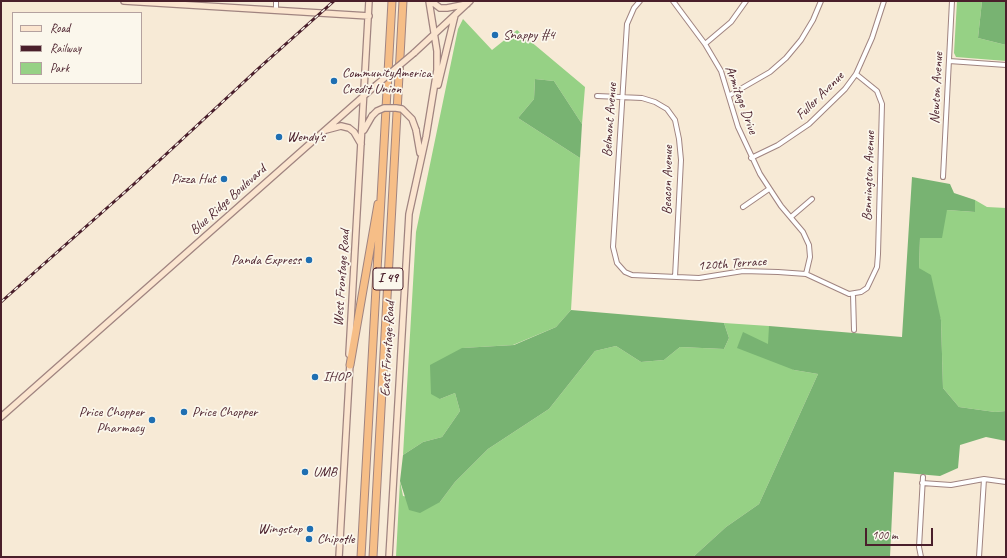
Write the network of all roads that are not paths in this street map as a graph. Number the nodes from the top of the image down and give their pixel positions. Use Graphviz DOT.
graph roads {
  1 [pos="124,1"];
  2 [pos="131,1"];
  3 [pos="369,1"];
  4 [pos="392,1"];
  5 [pos="403,1"];
  6 [pos="430,1"];
  7 [pos="640,1"];
  8 [pos="673,1"];
  9 [pos="746,1"];
  10 [pos="821,1"];
  11 [pos="884,1"];
  12 [pos="952,1"];
  13 [pos="276,2"];
  14 [pos="199,3"];
  15 [pos="469,3"];
  16 [pos="276,10"];
  17 [pos="455,15"];
  18 [pos="369,16"];
  19 [pos="434,35"];
  20 [pos="705,44"];
  21 [pos="949,61"];
  22 [pos="1006,65"];
  23 [pos="856,74"];
  24 [pos="364,95"];
  25 [pos="730,95"];
  26 [pos="597,96"];
  27 [pos="432,98"];
  28 [pos="622,98"];
  29 [pos="324,130"];
  30 [pos="362,134"];
  31 [pos="362,146"];
  32 [pos="421,156"];
  33 [pos="751,158"];
  34 [pos="943,177"];
  35 [pos="383,180"];
  36 [pos="769,189"];
  37 [pos="812,199"];
  38 [pos="743,207"];
  39 [pos="791,217"];
  40 [pos="613,244"];
  41 [pos="806,274"];
  42 [pos="675,277"];
  43 [pos="853,294"];
  44 [pos="854,330"];
  45 [pos="350,365"];
  46 [pos="1,418"];
  47 [pos="923,477"];
  48 [pos="984,479"];
  49 [pos="1006,482"];
  50 [pos="922,483"];
  51 [pos="339,557"];
  52 [pos="361,557"];
  53 [pos="373,557"];
  54 [pos="389,557"];
  55 [pos="921,557"];
  56 [pos="979,557"];
  1 -- 2 [label="street"];
  2 -- 14 [label="street"];
  3 -- 18 [label="street, West Frontage Road"];
  4 -- 35 [label="highway, I 49"];
  5 -- 53 [label="highway, I 49"];
  6 -- 15 [label="street"];
  6 -- 19 [label="street, East Frontage Road"];
  7 -- 28 [label="street, Belmont Avenue"];
  8 -- 20 [label="street, Armitage Drive"];
  9 -- 20 [label="street"];
  10 -- 25 [label="street"];
  11 -- 23 [label="street, Fuller Avenue"];
  12 -- 21 [label="street, Newton Avenue"];
  13 -- 16 [label="street"];
  14 -- 16 [label="street"];
  15 -- 17 [label="street, Blue Ridge Boulevard"];
  16 -- 18 [label="street"];
  17 -- 19 [label="street, Blue Ridge Boulevard"];
  17 -- 27 [label="street"];
  18 -- 24 [label="street, West Frontage Road"];
  19 -- 24 [label="street, Blue Ridge Boulevard, bridge"];
  19 -- 27 [label="street, East Frontage Road"];
  20 -- 25 [label="street, Armitage Drive"];
  21 -- 22 [label="street"];
  21 -- 34 [label="street, Newton Avenue"];
  23 -- 33 [label="street, Fuller Avenue"];
  23 -- 43 [label="street, Bennington Avenue"];
  24 -- 29 [label="street, Blue Ridge Boulevard"];
  24 -- 30 [label="street, West Frontage Road"];
  25 -- 33 [label="street, Armitage Drive"];
  26 -- 28 [label="street, Beacon Avenue"];
  27 -- 32 [label="street, East Frontage Road"];
  28 -- 40 [label="street, Belmont Avenue"];
  28 -- 42 [label="street, Beacon Avenue"];
  29 -- 31 [label="street"];
  29 -- 46 [label="street, Blue Ridge Boulevard"];
  30 -- 31 [label="street, West Frontage Road"];
  30 -- 32 [label="street, bridge"];
  31 -- 45 [label="street, West Frontage Road"];
  32 -- 54 [label="street, East Frontage Road"];
  33 -- 36 [label="street, Armitage Drive"];
  35 -- 45 [label="highway"];
  35 -- 52 [label="highway, I 49"];
  36 -- 38 [label="street"];
  36 -- 39 [label="street, Armitage Drive"];
  37 -- 39 [label="street"];
  39 -- 41 [label="street, Armitage Drive"];
  40 -- 42 [label="street, 120th Terrace"];
  41 -- 42 [label="street, 120th Terrace"];
  41 -- 43 [label="street, 120th Terrace"];
  43 -- 44 [label="street"];
  45 -- 51 [label="street, West Frontage Road"];
  47 -- 50 [label="street"];
  48 -- 49 [label="street"];
  48 -- 50 [label="street"];
  48 -- 56 [label="street"];
  50 -- 55 [label="street"];
}
